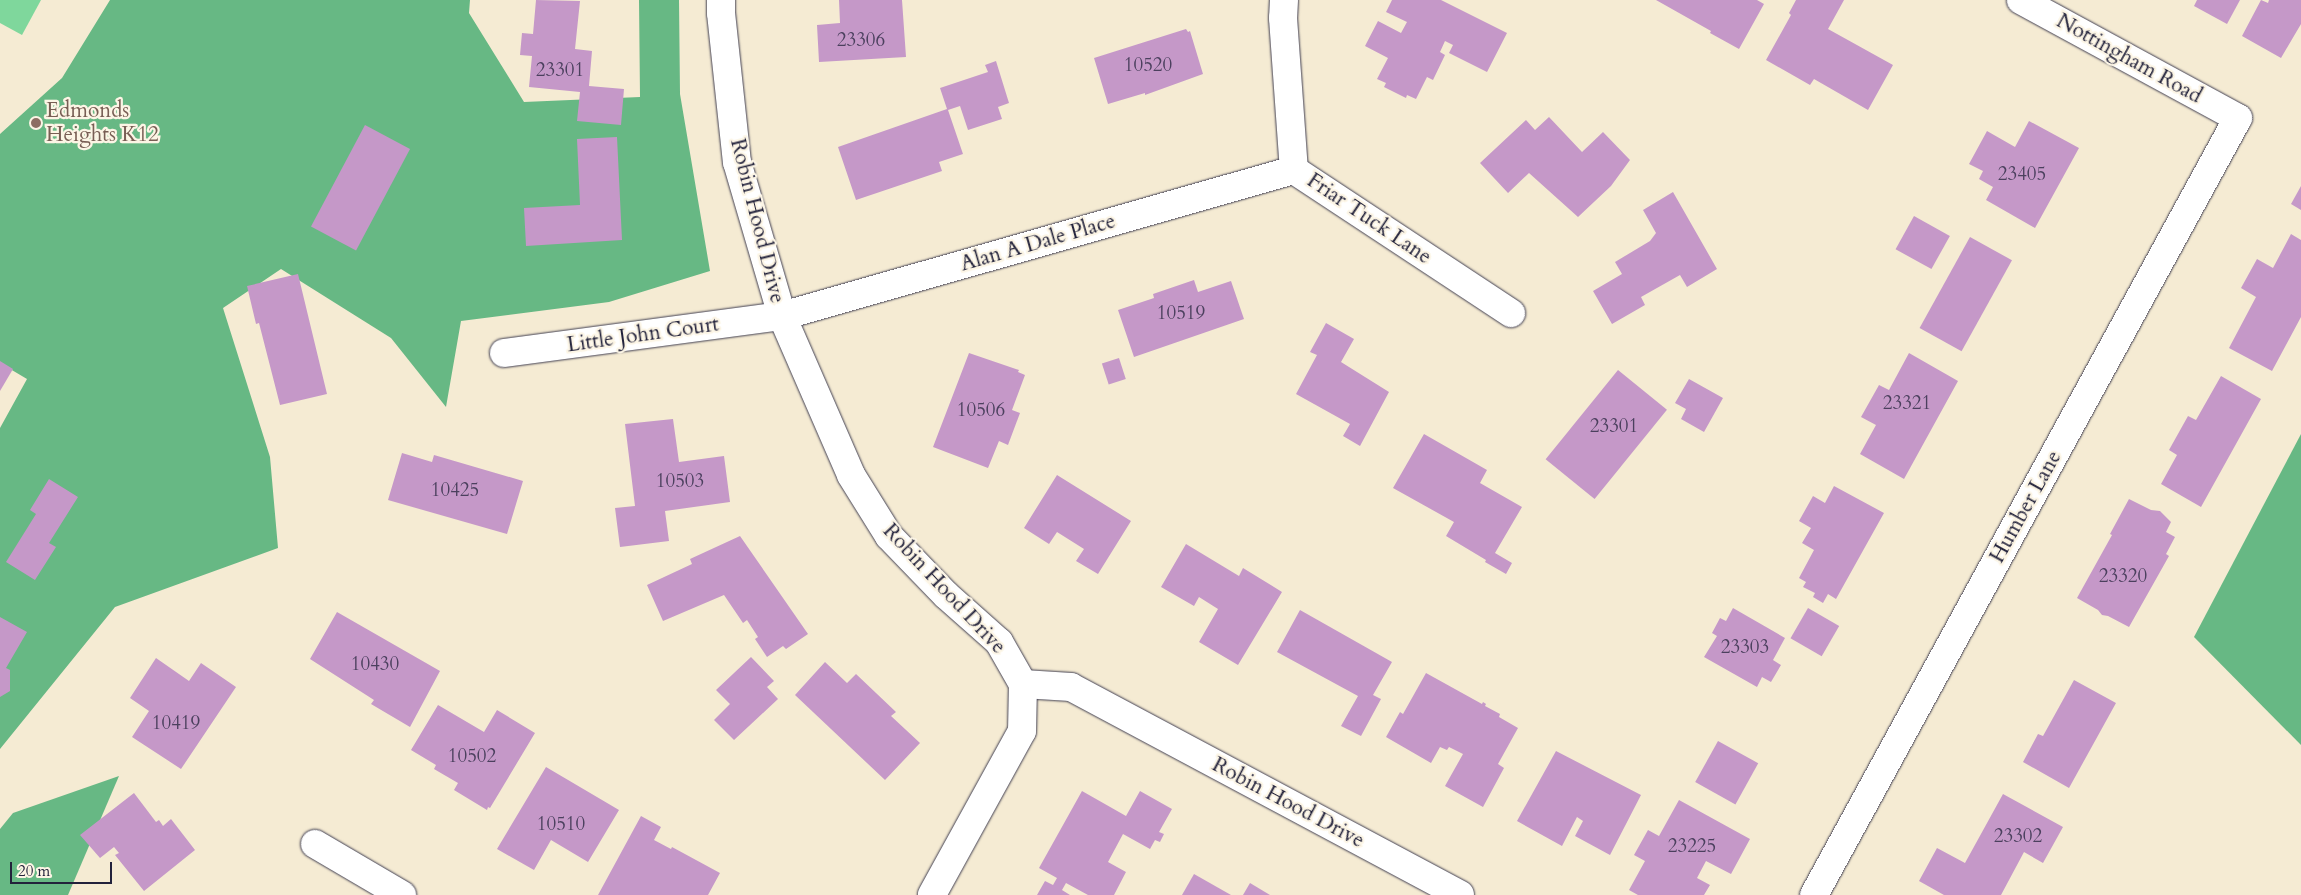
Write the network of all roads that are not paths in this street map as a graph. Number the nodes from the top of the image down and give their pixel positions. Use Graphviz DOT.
graph roads {
  1 [pos="721,0"];
  2 [pos="1284,0"];
  3 [pos="2021,0"];
  4 [pos="2238,118"];
  5 [pos="1294,170"];
  6 [pos="1511,313"];
  7 [pos="782,316"];
  8 [pos="504,353"];
  9 [pos="1023,684"];
  10 [pos="315,844"];
  11 [pos="402,895"];
  12 [pos="932,895"];
  13 [pos="1460,895"];
  14 [pos="1814,895"];
  1 -- 7 [label="street, Robin Hood Drive"];
  2 -- 5 [label="street, Friar Tuck Lane"];
  3 -- 4 [label="street, Nottingham Road"];
  4 -- 14 [label="street, Humber Lane"];
  5 -- 6 [label="street, Friar Tuck Lane"];
  5 -- 7 [label="street, Alan A Dale Place"];
  7 -- 8 [label="street, Little John Court"];
  7 -- 9 [label="street, Robin Hood Drive"];
  9 -- 12 [label="street"];
  9 -- 13 [label="street, Robin Hood Drive"];
  10 -- 11 [label="street"];
}
